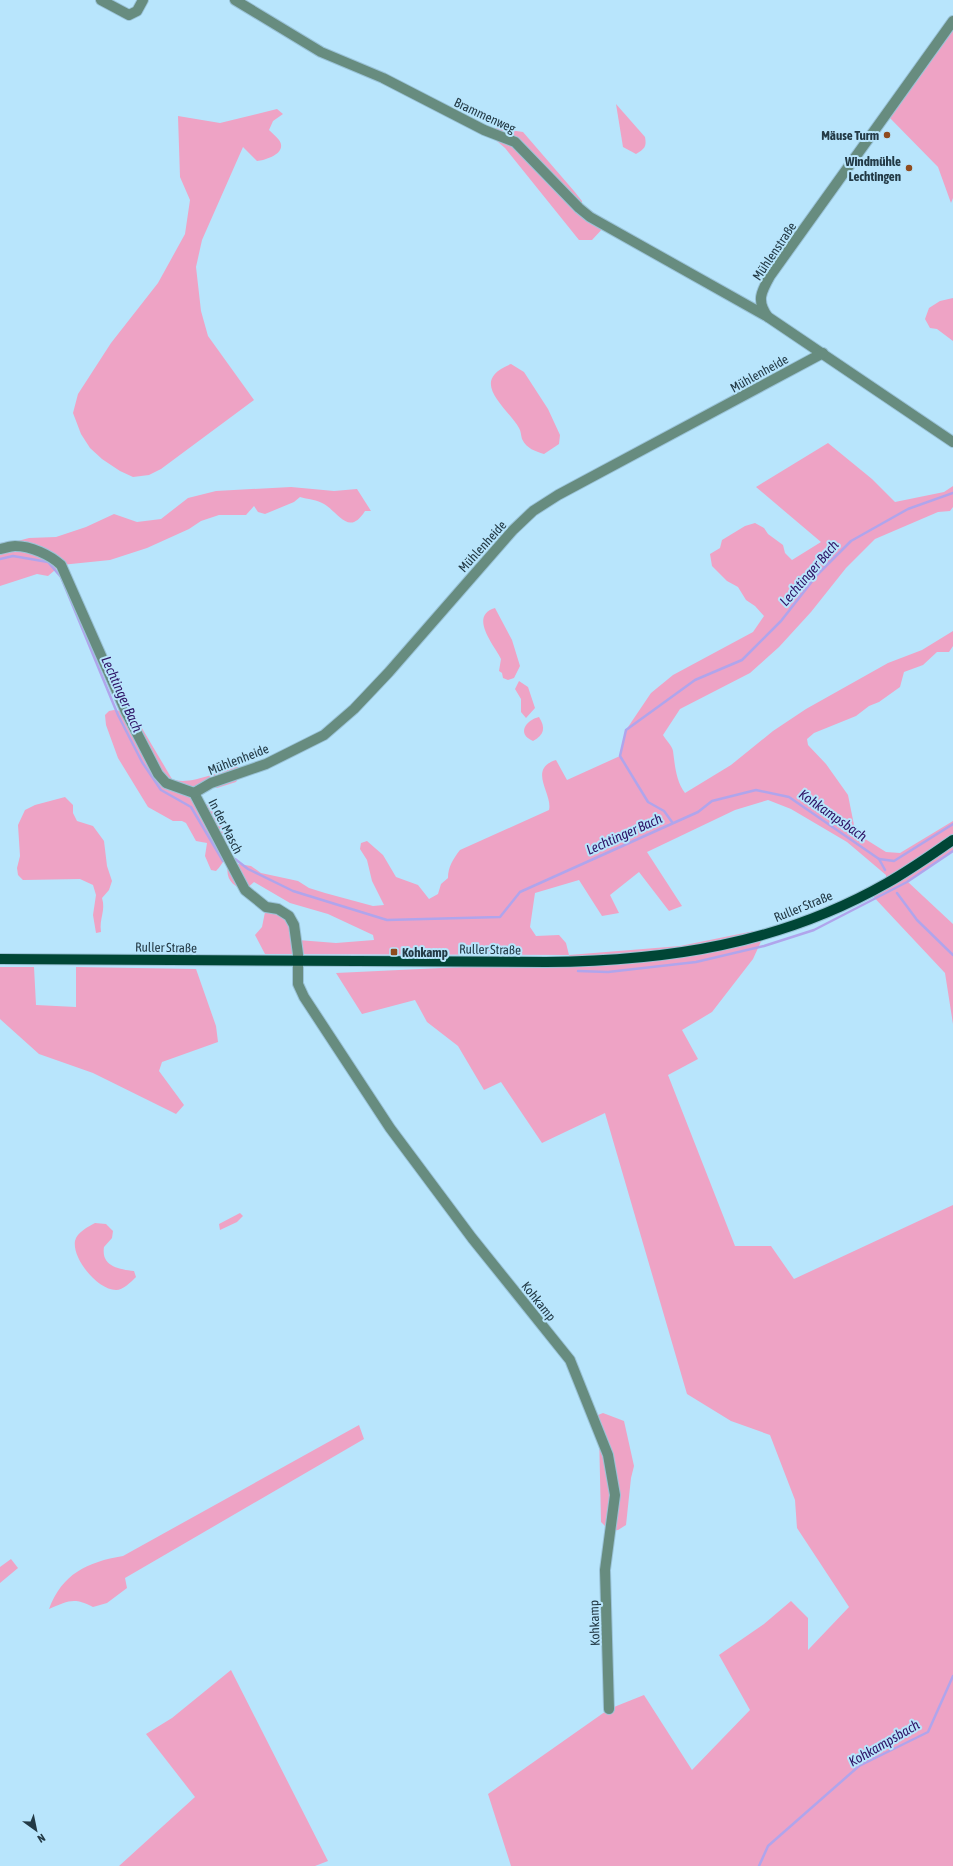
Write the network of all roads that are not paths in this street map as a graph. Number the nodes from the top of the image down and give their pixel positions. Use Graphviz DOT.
graph roads {
  1 [pos="101,0"];
  2 [pos="143,0"];
  3 [pos="235,0"];
  4 [pos="953,22"];
  5 [pos="768,317"];
  6 [pos="823,353"];
  7 [pos="953,442"];
  8 [pos="0,549"];
  9 [pos="194,793"];
  10 [pos="953,840"];
  11 [pos="0,958"];
  12 [pos="298,961"];
  13 [pos="609,1709"];
  1 -- 2 [label="street"];
  3 -- 5 [label="street, Brammenweg"];
  4 -- 5 [label="street, Mühlenstraße"];
  5 -- 6 [label="street"];
  6 -- 7 [label="street"];
  6 -- 9 [label="street, Mühlenheide"];
  8 -- 9 [label="street, In der Masch"];
  9 -- 12 [label="street, In der Masch"];
  10 -- 12 [label="main road, Ruller Straße"];
  11 -- 12 [label="main road, Ruller Straße"];
  12 -- 13 [label="street, Kohkamp"];
}
